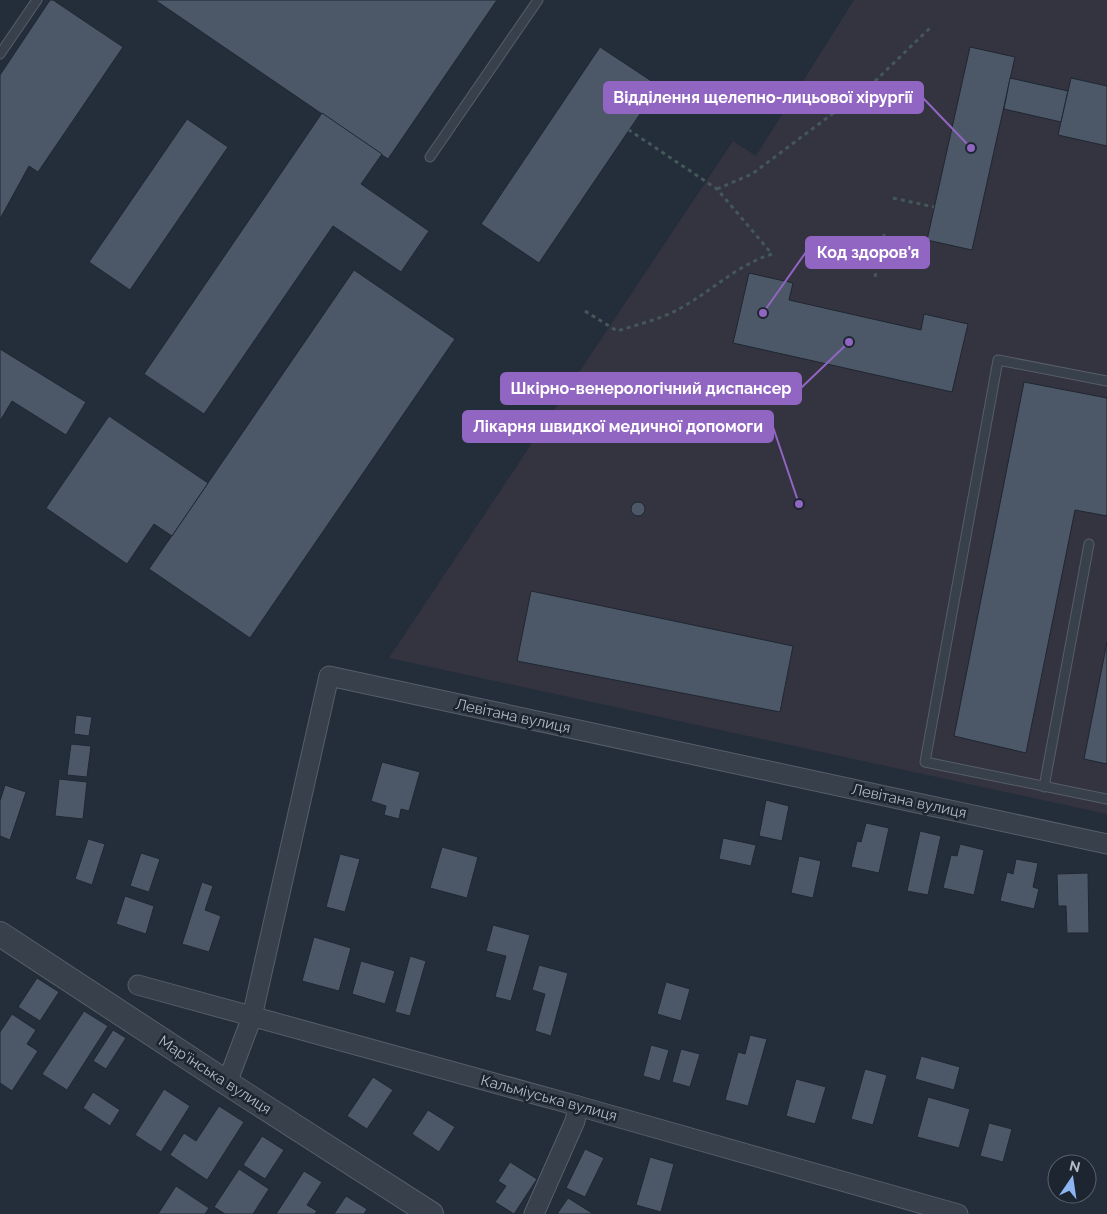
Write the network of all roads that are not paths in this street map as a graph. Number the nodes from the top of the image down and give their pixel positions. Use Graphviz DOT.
graph roads {
  1 [pos="37,0"];
  2 [pos="538,0"];
  3 [pos="0,54"];
  4 [pos="430,158"];
  5 [pos="1107,381"];
  6 [pos="1089,544"];
  7 [pos="1044,786"];
  8 [pos="1107,799"];
  9 [pos="1107,844"];
  10 [pos="0,934"];
  11 [pos="138,985"];
  12 [pos="252,1017"];
  13 [pos="227,1084"];
  14 [pos="578,1106"];
  15 [pos="431,1214"];
  16 [pos="534,1214"];
  17 [pos="958,1214"];
  1 -- 3 [label="lane"];
  2 -- 4 [label="lane"];
  5 -- 7 [label="lane"];
  6 -- 7 [label="lane"];
  7 -- 8 [label="lane"];
  9 -- 12 [label="street, Левітана вулиця"];
  10 -- 13 [label="street, Мар'їнська вулиця"];
  11 -- 12 [label="street, Кальміуська вулиця"];
  12 -- 13 [label="street, Левітана вулиця"];
  12 -- 14 [label="street, Кальміуська вулиця"];
  13 -- 15 [label="street, Мар'їнська вулиця"];
  14 -- 16 [label="street"];
  14 -- 17 [label="street, Кальміуська вулиця"];
}
